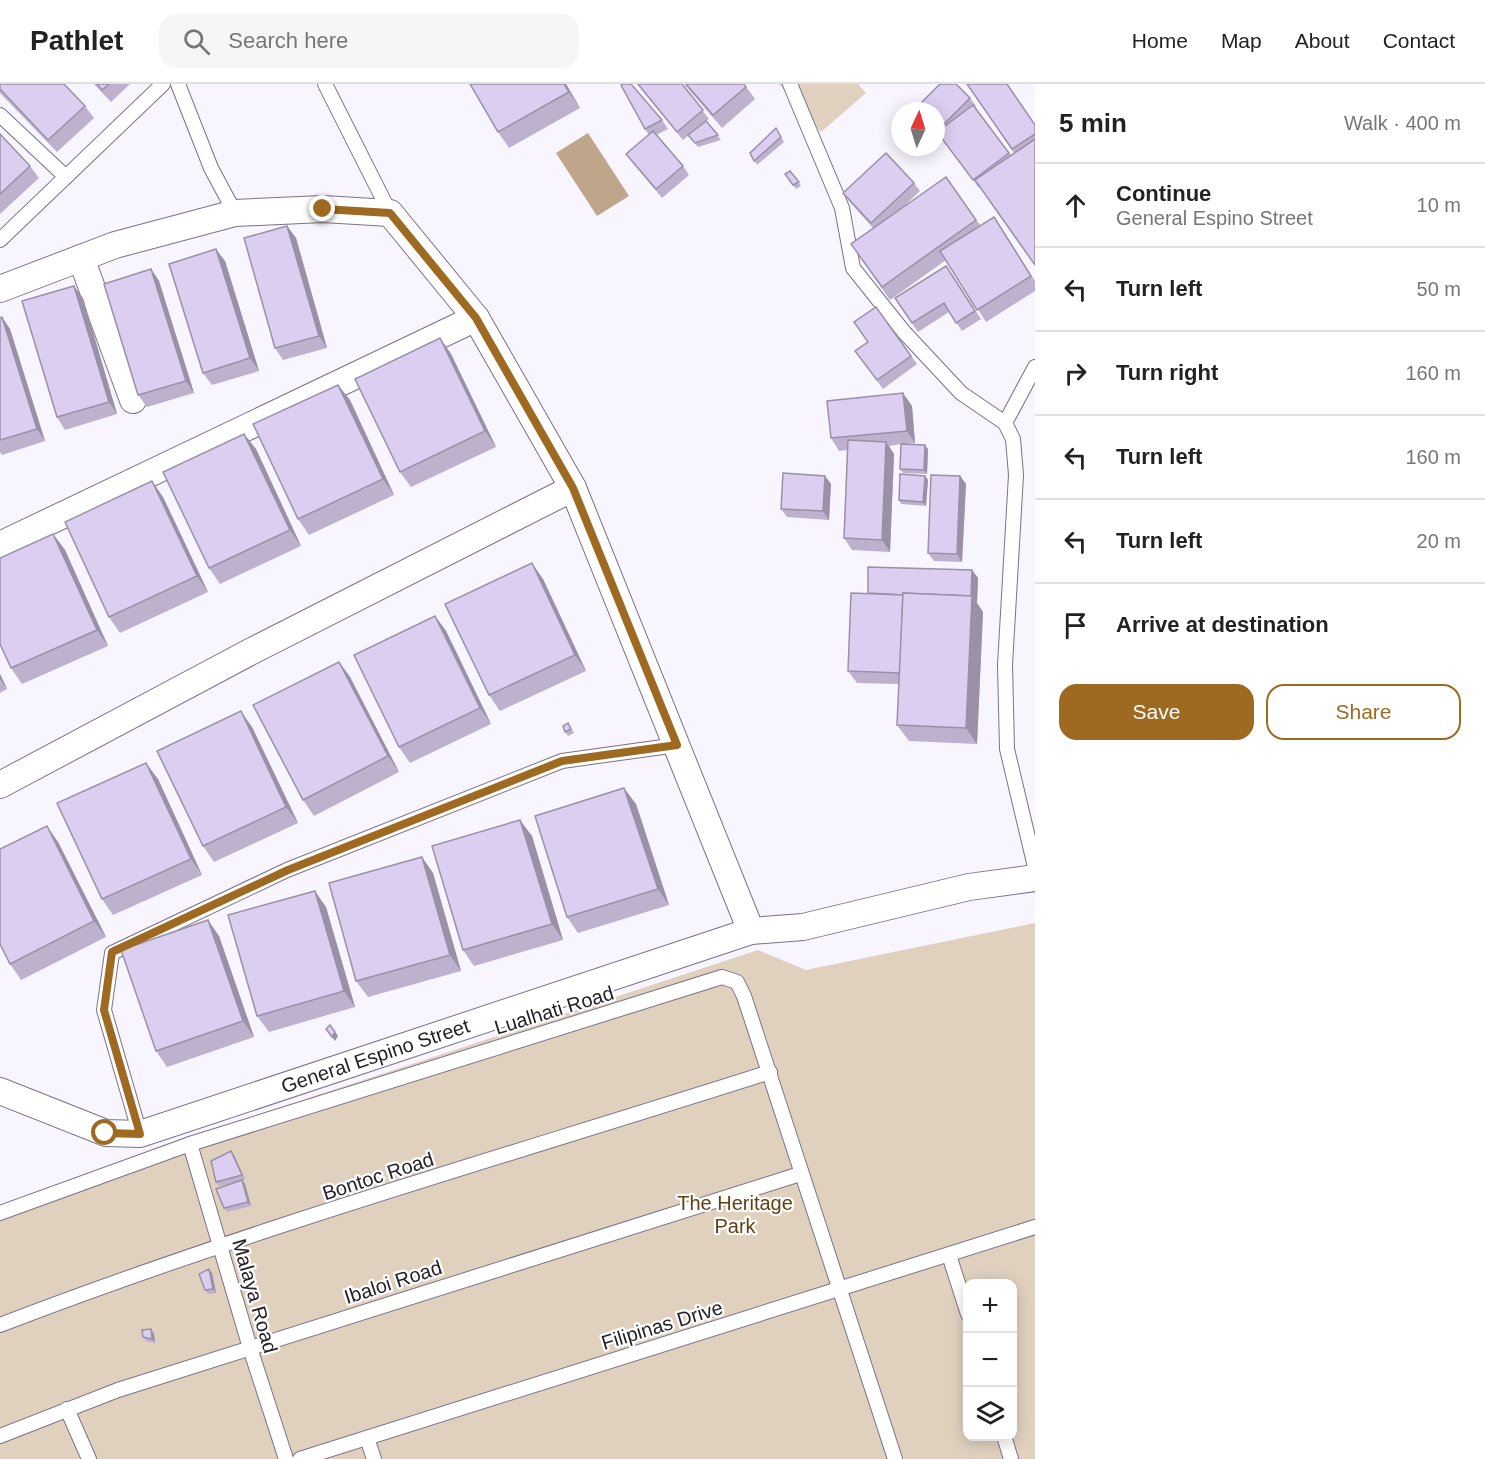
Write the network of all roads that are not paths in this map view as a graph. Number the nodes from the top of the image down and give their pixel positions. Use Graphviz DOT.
graph roads {
  1 [pos="163,84"];
  2 [pos="178,84"];
  3 [pos="325,84"];
  4 [pos="790,84"];
  5 [pos="0,115"];
  6 [pos="66,177"];
  7 [pos="235,213"];
  8 [pos="390,213"];
  9 [pos="0,240"];
  10 [pos="81,258"];
  11 [pos="0,289"];
  12 [pos="476,318"];
  13 [pos="1035,367"];
  14 [pos="133,400"];
  15 [pos="1005,423"];
  16 [pos="573,488"];
  17 [pos="0,545"];
  18 [pos="677,745"];
  19 [pos="0,785"];
  20 [pos="1035,867"];
  21 [pos="1035,878"];
  22 [pos="751,931"];
  23 [pos="770,1072"];
  24 [pos="0,1091"];
  25 [pos="140,1134"];
  26 [pos="190,1144"];
  27 [pos="800,1174"];
  28 [pos="0,1213"];
  29 [pos="1035,1227"];
  30 [pos="220,1246"];
  31 [pos="949,1255"];
  32 [pos="839,1290"];
  33 [pos="963,1298"];
  34 [pos="0,1325"];
  35 [pos="250,1348"];
  36 [pos="67,1409"];
  37 [pos="0,1436"];
  38 [pos="367,1438"];
  39 [pos="1005,1441"];
  40 [pos="89,1459"];
  41 [pos="286,1459"];
  42 [pos="300,1459"];
  43 [pos="374,1459"];
  44 [pos="895,1459"];
  45 [pos="1011,1459"];
  1 -- 6 [label="lane"];
  2 -- 7 [label="lane"];
  3 -- 8 [label="lane"];
  4 -- 15 [label="lane"];
  5 -- 6 [label="lane"];
  6 -- 9 [label="lane"];
  7 -- 8 [label="street"];
  7 -- 10 [label="street"];
  8 -- 12 [label="street"];
  10 -- 11 [label="street"];
  10 -- 14 [label="street"];
  12 -- 16 [label="street"];
  12 -- 17 [label="street"];
  13 -- 15 [label="lane"];
  15 -- 20 [label="lane"];
  16 -- 18 [label="street"];
  16 -- 19 [label="street"];
  18 -- 22 [label="street"];
  18 -- 25 [label="lane"];
  21 -- 22 [label="street, General Espino Street"];
  22 -- 25 [label="street, General Espino Street"];
  23 -- 26 [label="lane, Lualhati Road"];
  23 -- 27 [label="lane, Lualhati Road"];
  23 -- 30 [label="lane, Bontoc Road"];
  24 -- 25 [label="street, General Espino Street"];
  26 -- 28 [label="lane"];
  26 -- 30 [label="lane, Malaya Road"];
  27 -- 32 [label="lane, Lualhati Road"];
  27 -- 35 [label="lane, Ibaloi Road"];
  29 -- 31 [label="lane, Filipinas Drive"];
  30 -- 34 [label="lane, Bontoc Road"];
  30 -- 35 [label="lane, Malaya Road"];
  31 -- 32 [label="lane, Filipinas Drive"];
  31 -- 33 [label="lane"];
  32 -- 38 [label="lane, Filipinas Drive"];
  32 -- 44 [label="lane, Lualhati Road"];
  35 -- 36 [label="lane, Ibaloi Road"];
  35 -- 41 [label="lane, Malaya Road"];
  36 -- 37 [label="lane, Ibaloi Road"];
  36 -- 40 [label="lane"];
  38 -- 42 [label="lane, Filipinas Drive"];
  38 -- 43 [label="lane"];
  39 -- 45 [label="lane"];
}
